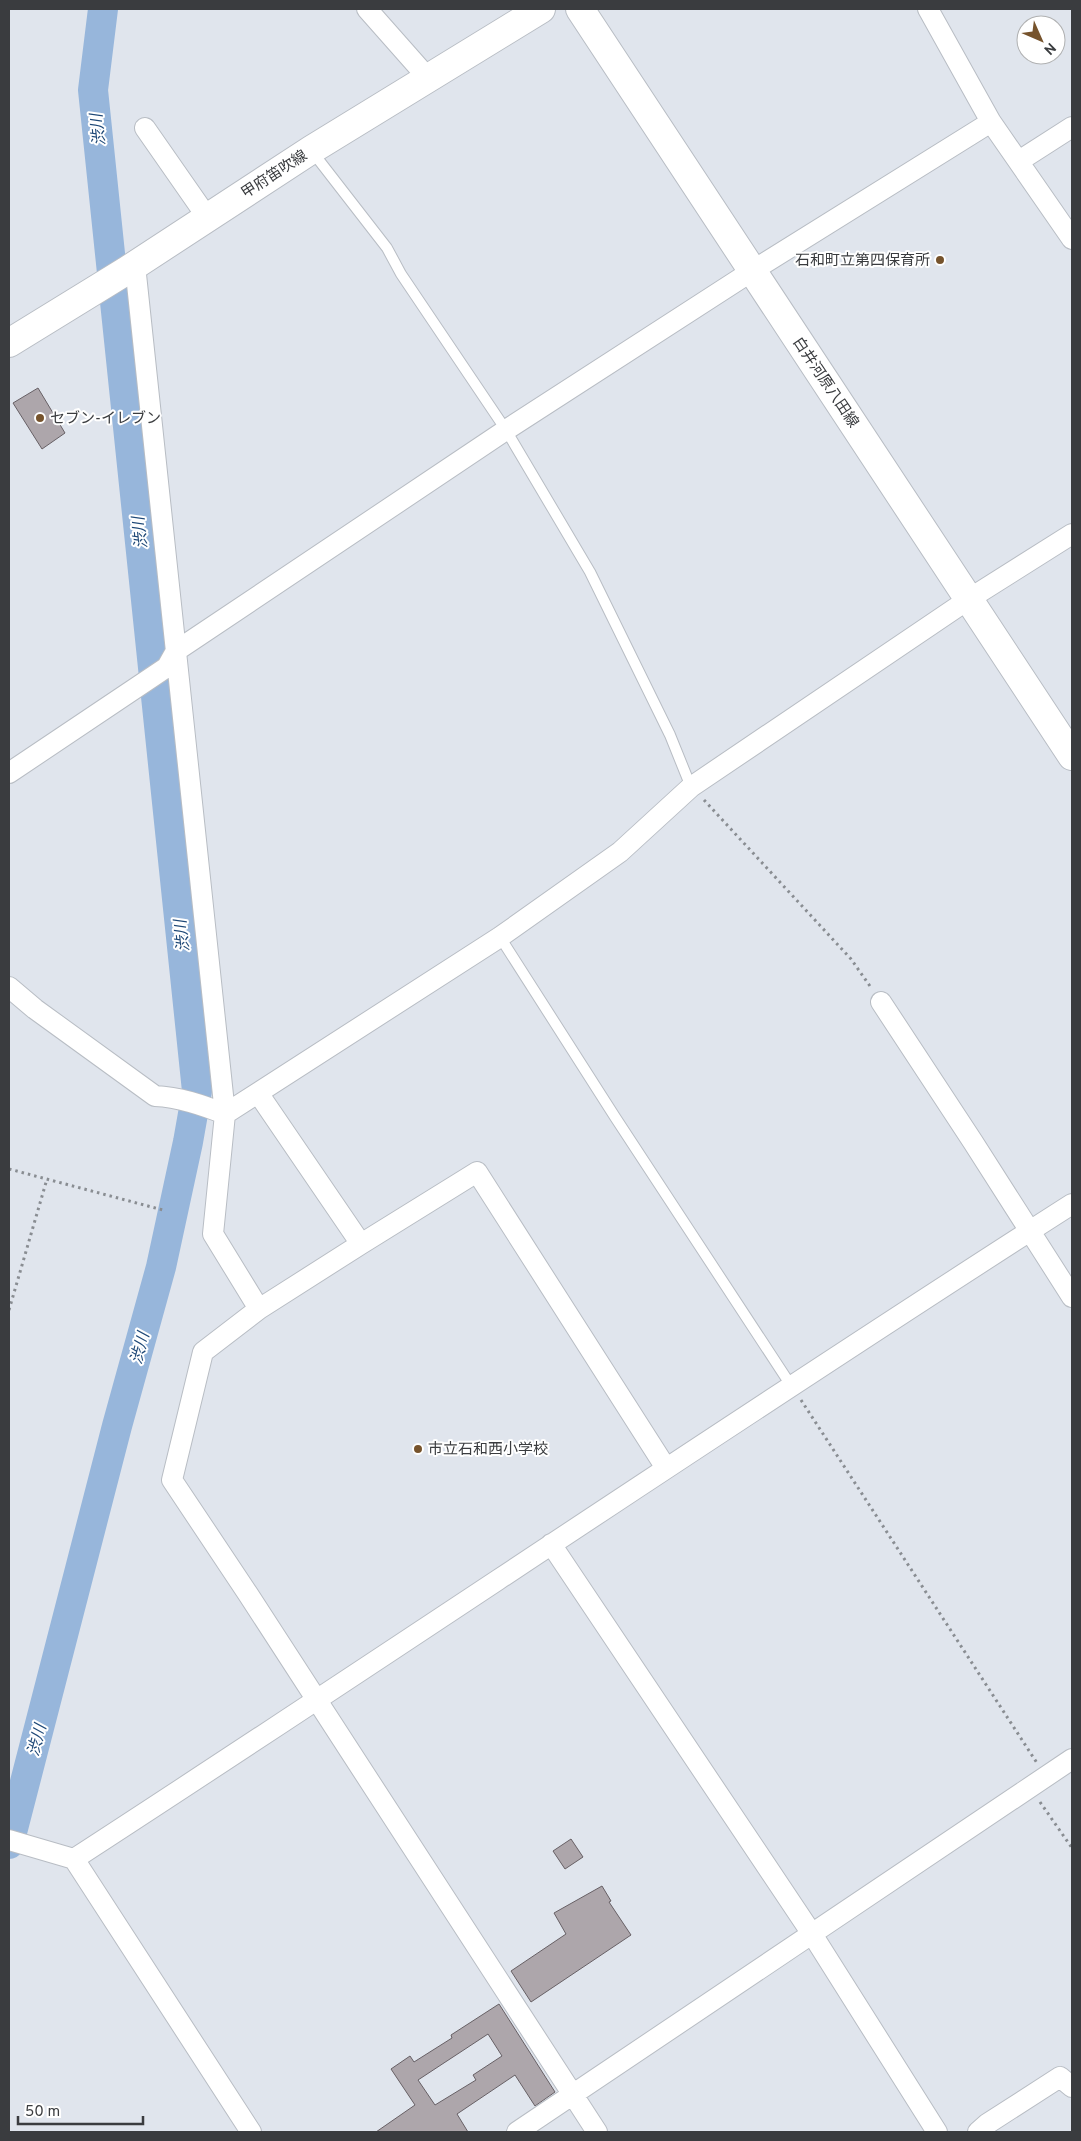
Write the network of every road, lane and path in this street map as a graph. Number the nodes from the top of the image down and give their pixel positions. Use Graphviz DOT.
graph roads {
  1 [pos="367,9"];
  2 [pos="541,9"];
  3 [pos="580,9"];
  4 [pos="928,9"];
  5 [pos="428,78"];
  6 [pos="991,122"];
  7 [pos="1072,127"];
  8 [pos="145,128"];
  9 [pos="311,150"];
  10 [pos="1019,161"];
  11 [pos="208,217"];
  12 [pos="1072,239"];
  13 [pos="131,268"];
  14 [pos="752,272"];
  15 [pos="9,343"];
  16 [pos="506,430"];
  17 [pos="1072,534"];
  18 [pos="969,599"];
  19 [pos="172,659"];
  20 [pos="1072,756"];
  21 [pos="9,773"];
  22 [pos="691,786"];
  23 [pos="500,937"];
  24 [pos="9,987"];
  25 [pos="881,1002"];
  26 [pos="258,1093"];
  27 [pos="217,1111"];
  28 [pos="9,1168"];
  29 [pos="47,1179"];
  30 [pos="1072,1204"];
  31 [pos="163,1210"];
  32 [pos="1029,1231"];
  33 [pos="361,1244"];
  34 [pos="1072,1297"];
  35 [pos="9,1310"];
  36 [pos="259,1310"];
  37 [pos="792,1387"];
  38 [pos="666,1468"];
  39 [pos="552,1544"];
  40 [pos="316,1702"];
  41 [pos="1072,1759"];
  42 [pos="1046,1776"];
  43 [pos="1029,1788"];
  44 [pos="9,1840"];
  45 [pos="1072,1848"];
  46 [pos="74,1859"];
  47 [pos="812,1934"];
  48 [pos="1072,2087"];
  49 [pos="573,2095"];
  50 [pos="251,2132"];
  51 [pos="517,2132"];
  52 [pos="597,2132"];
  53 [pos="937,2132"];
  54 [pos="978,2132"];
  1 -- 5 [label="street"];
  2 -- 5 [label="main road, 甲府笛吹線"];
  3 -- 14 [label="main road, 白井河原八田線"];
  4 -- 6 [label="street"];
  5 -- 9 [label="main road, 甲府笛吹線"];
  6 -- 10 [label="street"];
  6 -- 14 [label="street"];
  7 -- 10 [label="street"];
  8 -- 11 [label="street"];
  9 -- 11 [label="main road, 甲府笛吹線"];
  9 -- 16 [label="lane"];
  10 -- 12 [label="street"];
  11 -- 13 [label="main road, 甲府笛吹線"];
  13 -- 15 [label="main road, 甲府笛吹線"];
  13 -- 19 [label="street"];
  14 -- 16 [label="street"];
  14 -- 18 [label="main road, 白井河原八田線"];
  16 -- 19 [label="street"];
  16 -- 22 [label="lane"];
  17 -- 18 [label="street"];
  18 -- 20 [label="main road, 白井河原八田線"];
  18 -- 22 [label="street"];
  19 -- 21 [label="street"];
  19 -- 27 [label="street"];
  22 -- 23 [label="street"];
  22 -- 25 [label="path"];
  23 -- 26 [label="street"];
  23 -- 37 [label="lane"];
  24 -- 27 [label="street"];
  25 -- 32 [label="street"];
  26 -- 27 [label="street"];
  26 -- 33 [label="street"];
  27 -- 36 [label="street"];
  28 -- 29 [label="path"];
  29 -- 31 [label="path"];
  29 -- 35 [label="path"];
  30 -- 32 [label="street"];
  32 -- 34 [label="street"];
  32 -- 37 [label="street"];
  33 -- 36 [label="street"];
  33 -- 38 [label="street"];
  36 -- 40 [label="street"];
  37 -- 38 [label="street"];
  37 -- 42 [label="path"];
  38 -- 39 [label="street"];
  39 -- 40 [label="street"];
  39 -- 47 [label="street"];
  40 -- 46 [label="street"];
  40 -- 49 [label="street"];
  41 -- 42 [label="street"];
  42 -- 43 [label="street"];
  43 -- 45 [label="path"];
  43 -- 47 [label="street"];
  44 -- 46 [label="street"];
  46 -- 50 [label="street"];
  47 -- 49 [label="street"];
  47 -- 53 [label="street"];
  48 -- 54 [label="street"];
  49 -- 51 [label="street"];
  49 -- 52 [label="street"];
}
